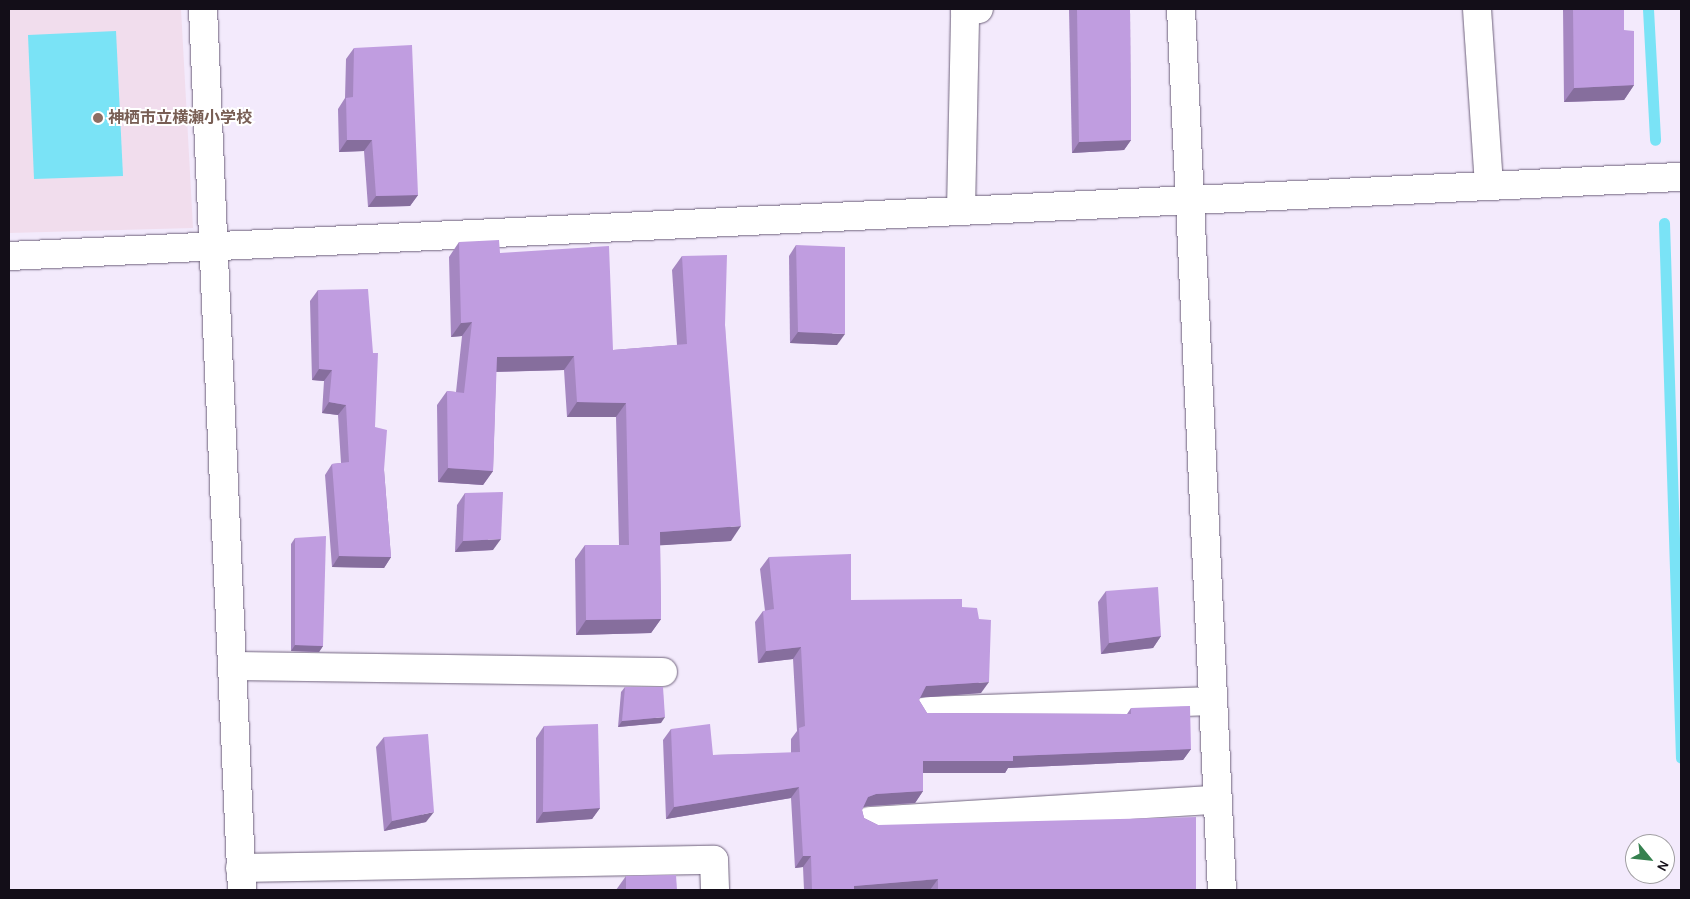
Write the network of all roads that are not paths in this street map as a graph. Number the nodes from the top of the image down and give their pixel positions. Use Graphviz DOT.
graph roads {
  1 [pos="203,9"];
  2 [pos="979,9"];
  3 [pos="1181,9"];
  4 [pos="1478,9"];
  5 [pos="1681,177"];
  6 [pos="1489,186"];
  7 [pos="1190,198"];
  8 [pos="961,210"];
  9 [pos="214,246"];
  10 [pos="9,256"];
  11 [pos="232,666"];
  12 [pos="662,672"];
  13 [pos="1213,701"];
  14 [pos="926,711"];
  15 [pos="1218,800"];
  16 [pos="869,821"];
  17 [pos="241,879"];
  18 [pos="715,890"];
  19 [pos="1222,890"];
  1 -- 9 [label="street"];
  2 -- 8 [label="street"];
  3 -- 7 [label="street"];
  4 -- 6 [label="street"];
  5 -- 6 [label="street"];
  6 -- 7 [label="street"];
  7 -- 8 [label="street"];
  7 -- 13 [label="street"];
  8 -- 9 [label="street"];
  9 -- 10 [label="street"];
  9 -- 11 [label="street"];
  11 -- 12 [label="street"];
  11 -- 17 [label="street"];
  13 -- 14 [label="street"];
  13 -- 15 [label="street"];
  15 -- 16 [label="street"];
  15 -- 19 [label="street"];
  17 -- 18 [label="street"];
}
